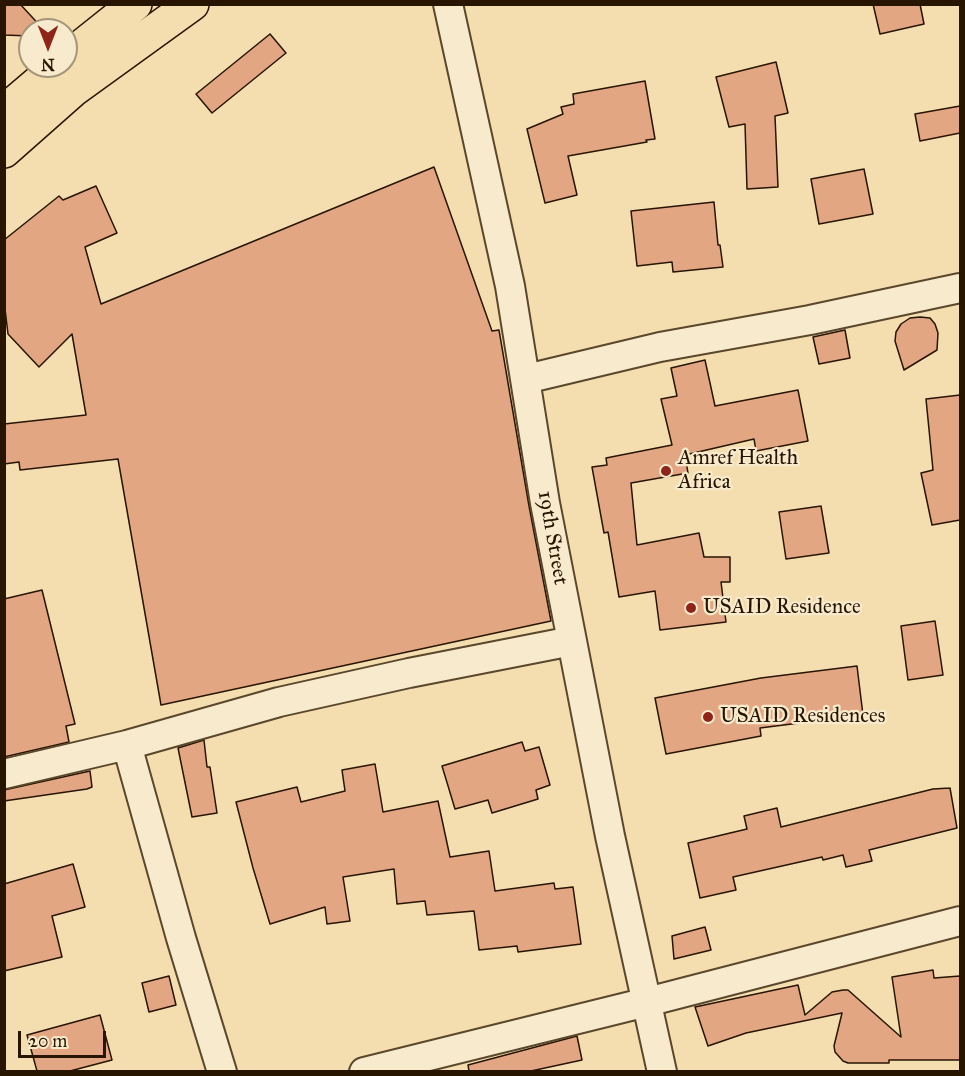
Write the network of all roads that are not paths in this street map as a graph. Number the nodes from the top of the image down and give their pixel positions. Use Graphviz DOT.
graph roads {
  1 [pos="135,4"];
  2 [pos="192,4"];
  3 [pos="448,4"];
  4 [pos="78,49"];
  5 [pos="43,78"];
  6 [pos="4,112"];
  7 [pos="4,151"];
  8 [pos="960,288"];
  9 [pos="526,379"];
  10 [pos="572,641"];
  11 [pos="127,745"];
  12 [pos="4,774"];
  13 [pos="960,921"];
  14 [pos="647,1002"];
  15 [pos="222,1071"];
  16 [pos="364,1071"];
  17 [pos="662,1071"];
  1 -- 4 [label="main road"];
  2 -- 7 [label="main road"];
  3 -- 9 [label="street, 19th Street"];
  5 -- 6 [label="main road"];
  8 -- 9 [label="street"];
  9 -- 10 [label="street, 19th Street"];
  10 -- 11 [label="street"];
  10 -- 14 [label="street, 19th Street"];
  11 -- 12 [label="street"];
  11 -- 15 [label="street"];
  13 -- 14 [label="street"];
  14 -- 16 [label="street"];
  14 -- 17 [label="street, 19th Street"];
}
